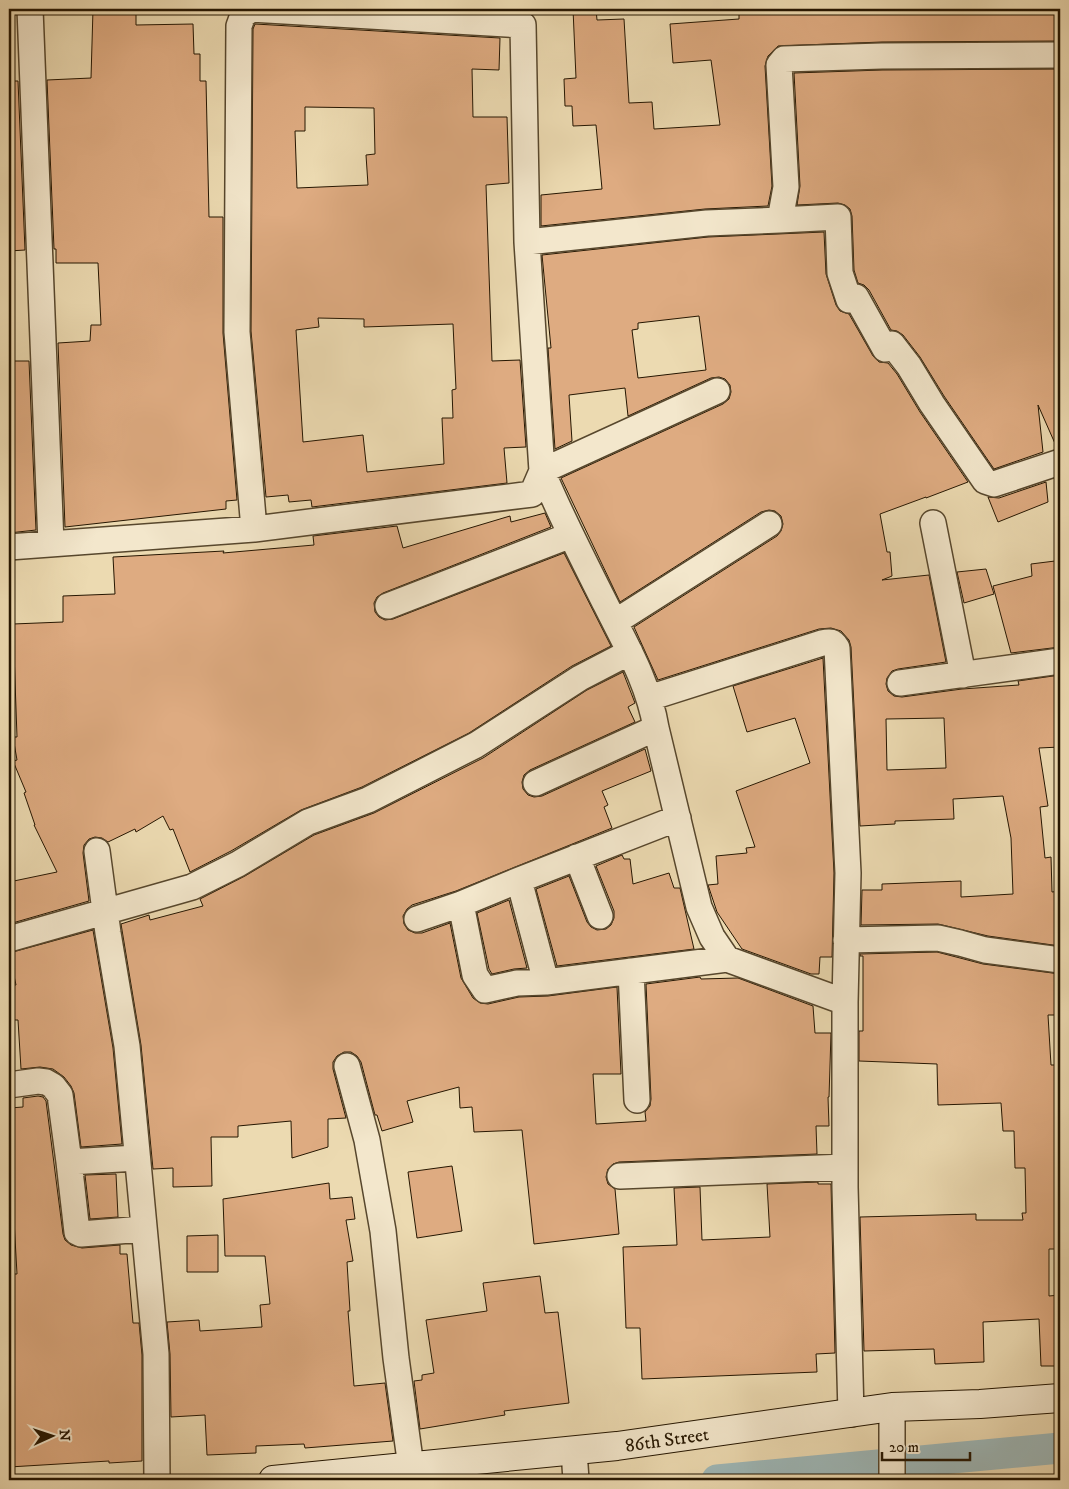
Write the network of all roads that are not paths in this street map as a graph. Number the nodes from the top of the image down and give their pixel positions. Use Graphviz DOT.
graph roads {
  1 [pos="30,9"];
  2 [pos="1060,55"];
  3 [pos="780,220"];
  4 [pos="528,242"];
  5 [pos="717,391"];
  6 [pos="1060,462"];
  7 [pos="542,471"];
  8 [pos="933,523"];
  9 [pos="769,524"];
  10 [pos="254,529"];
  11 [pos="571,535"];
  12 [pos="50,544"];
  13 [pos="9,547"];
  14 [pos="388,606"];
  15 [pos="615,622"];
  16 [pos="630,652"];
  17 [pos="1060,661"];
  18 [pos="963,675"];
  19 [pos="900,684"];
  20 [pos="649,698"];
  21 [pos="656,728"];
  22 [pos="536,782"];
  23 [pos="678,818"];
  24 [pos="97,851"];
  25 [pos="577,857"];
  26 [pos="519,880"];
  27 [pos="461,904"];
  28 [pos="105,911"];
  29 [pos="600,916"];
  30 [pos="417,919"];
  31 [pos="9,940"];
  32 [pos="846,940"];
  33 [pos="727,958"];
  34 [pos="1060,960"];
  35 [pos="631,971"];
  36 [pos="546,982"];
  37 [pos="845,1002"];
  38 [pos="348,1066"];
  39 [pos="9,1085"];
  40 [pos="637,1100"];
  41 [pos="137,1158"];
  42 [pos="69,1162"];
  43 [pos="844,1167"];
  44 [pos="620,1176"];
  45 [pos="144,1229"];
  46 [pos="1060,1398"];
  47 [pos="892,1407"];
  48 [pos="851,1414"];
  49 [pos="574,1451"];
  50 [pos="411,1468"];
  51 [pos="892,1477"];
  52 [pos="157,1480"];
  53 [pos="273,1480"];
  54 [pos="576,1480"];
  1 -- 12 [label="street"];
  2 -- 3 [label="street"];
  3 -- 4 [label="street"];
  3 -- 6 [label="street"];
  4 -- 7 [label="street"];
  4 -- 10 [label="street"];
  5 -- 7 [label="street"];
  7 -- 10 [label="street"];
  7 -- 11 [label="street"];
  8 -- 18 [label="street"];
  9 -- 15 [label="street"];
  10 -- 12 [label="street"];
  11 -- 14 [label="street"];
  11 -- 15 [label="street"];
  12 -- 13 [label="street"];
  15 -- 16 [label="street"];
  16 -- 20 [label="street"];
  16 -- 28 [label="street"];
  17 -- 18 [label="street"];
  18 -- 19 [label="street"];
  20 -- 21 [label="street"];
  20 -- 32 [label="street"];
  21 -- 22 [label="street"];
  21 -- 23 [label="street"];
  23 -- 25 [label="street"];
  23 -- 33 [label="street"];
  24 -- 28 [label="street"];
  25 -- 26 [label="street"];
  25 -- 29 [label="street"];
  26 -- 27 [label="street"];
  26 -- 36 [label="street"];
  27 -- 30 [label="street"];
  27 -- 36 [label="street"];
  28 -- 31 [label="street"];
  28 -- 41 [label="street"];
  32 -- 34 [label="street"];
  32 -- 37 [label="street"];
  33 -- 35 [label="street"];
  33 -- 37 [label="street"];
  35 -- 36 [label="street"];
  35 -- 40 [label="street"];
  37 -- 43 [label="street"];
  38 -- 50 [label="street"];
  39 -- 42 [label="street"];
  41 -- 42 [label="street"];
  41 -- 45 [label="street"];
  42 -- 45 [label="street"];
  43 -- 44 [label="street"];
  43 -- 48 [label="street"];
  45 -- 52 [label="street"];
  46 -- 47 [label="main road, 86th Street"];
  47 -- 48 [label="main road, 86th Street"];
  47 -- 51 [label="street"];
  48 -- 49 [label="main road, 86th Street"];
  49 -- 50 [label="main road, 86th Street"];
  49 -- 54 [label="street"];
  50 -- 53 [label="main road, 86th Street"];
}
